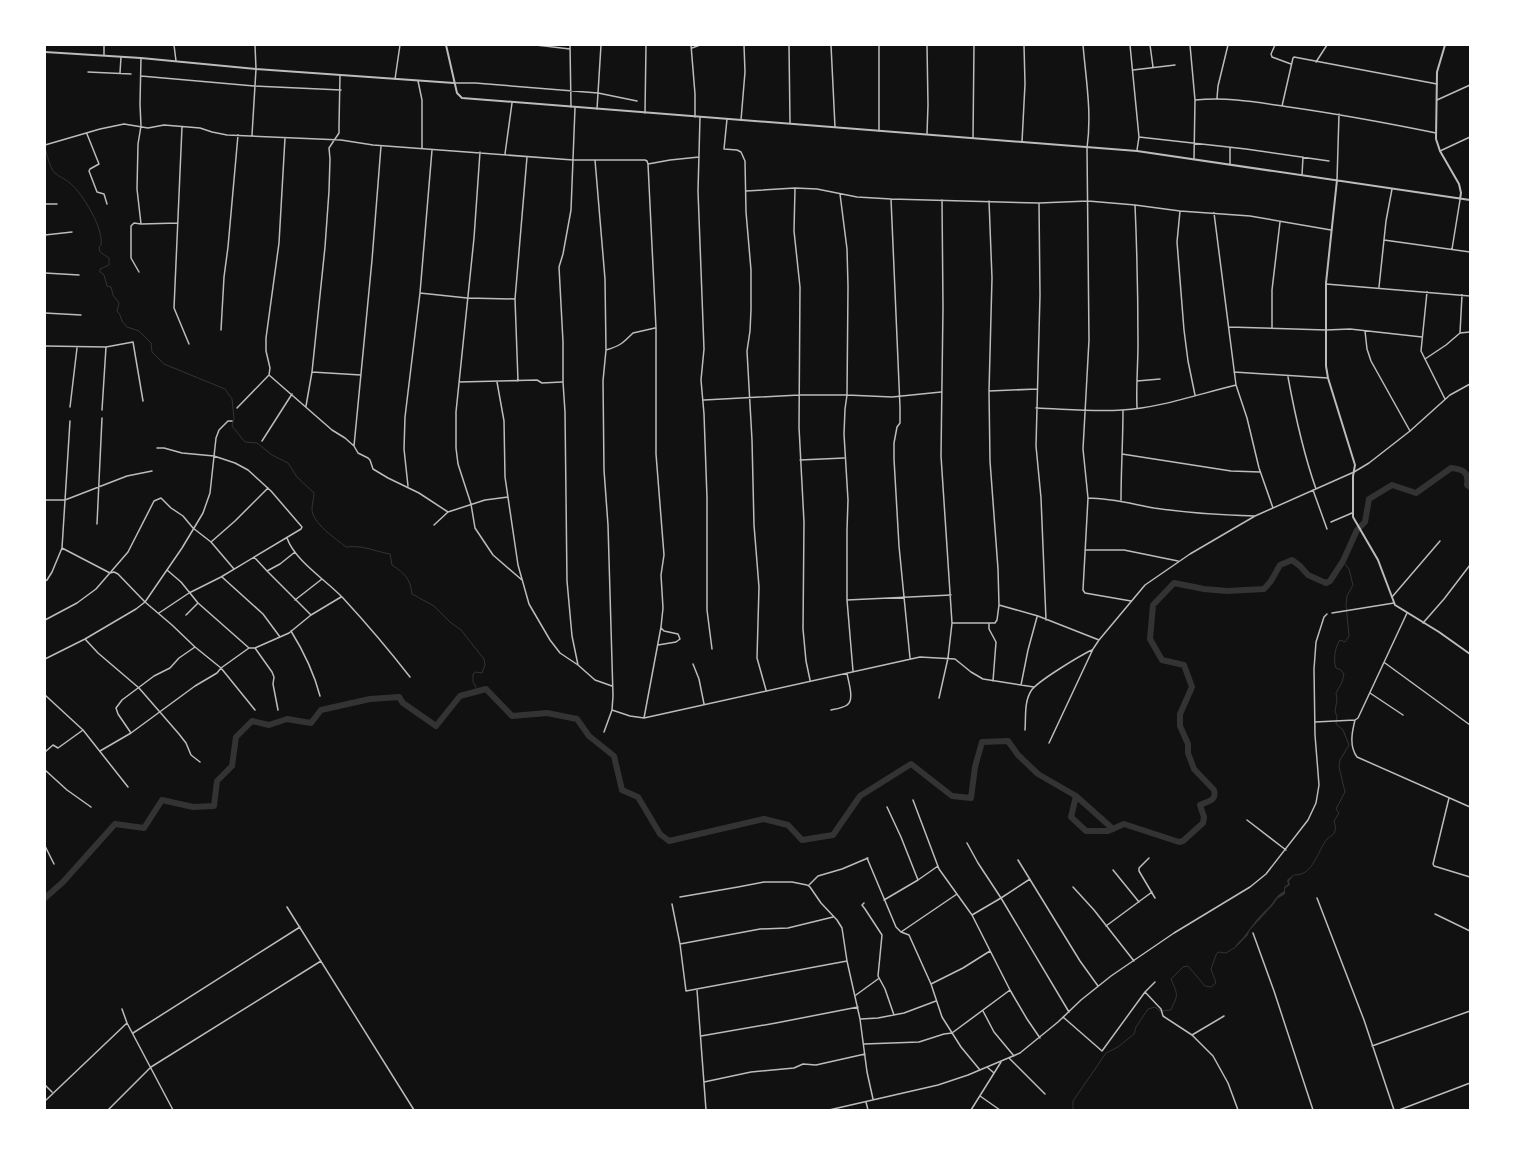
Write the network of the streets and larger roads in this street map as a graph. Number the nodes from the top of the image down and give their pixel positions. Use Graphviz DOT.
graph roads {
  1 [pos="104,45"];
  2 [pos="174,45"];
  3 [pos="255,45"];
  4 [pos="400,45"];
  5 [pos="446,45"];
  6 [pos="536,45"];
  7 [pos="570,45"];
  8 [pos="601,45"];
  9 [pos="646,45"];
  10 [pos="691,45"];
  11 [pos="700,45"];
  12 [pos="744,45"];
  13 [pos="789,45"];
  14 [pos="831,45"];
  15 [pos="879,45"];
  16 [pos="927,45"];
  17 [pos="974,45"];
  18 [pos="1024,45"];
  19 [pos="1082,45"];
  20 [pos="1130,45"];
  21 [pos="1150,45"];
  22 [pos="1190,45"];
  23 [pos="1228,45"];
  24 [pos="1274,45"];
  25 [pos="1327,45"];
  26 [pos="1445,45"];
  27 [pos="691,48"];
  28 [pos="570,49"];
  29 [pos="45,52"];
  30 [pos="104,56"];
  31 [pos="121,57"];
  32 [pos="141,58"];
  33 [pos="176,62"];
  34 [pos="1316,62"];
  35 [pos="1291,64"];
  36 [pos="1175,65"];
  37 [pos="1153,68"];
  38 [pos="256,69"];
  39 [pos="1132,70"];
  40 [pos="88,72"];
  41 [pos="120,74"];
  42 [pos="131,74"];
  43 [pos="340,75"];
  44 [pos="140,76"];
  45 [pos="394,79"];
  46 [pos="418,81"];
  47 [pos="454,83"];
  48 [pos="1437,84"];
  49 [pos="1470,85"];
  50 [pos="254,86"];
  51 [pos="340,90"];
  52 [pos="571,91"];
  53 [pos="598,93"];
  54 [pos="1217,98"];
  55 [pos="1195,100"];
  56 [pos="637,101"];
  57 [pos="1437,101"];
  58 [pos="512,102"];
  59 [pos="1282,106"];
  60 [pos="571,107"];
  61 [pos="575,107"];
  62 [pos="597,109"];
  63 [pos="645,113"];
  64 [pos="1339,114"];
  65 [pos="695,117"];
  66 [pos="700,117"];
  67 [pos="727,119"];
  68 [pos="741,120"];
  69 [pos="790,124"];
  70 [pos="141,126"];
  71 [pos="182,127"];
  72 [pos="835,127"];
  73 [pos="880,131"];
  74 [pos="1436,133"];
  75 [pos="87,134"];
  76 [pos="927,134"];
  77 [pos="238,135"];
  78 [pos="252,135"];
  79 [pos="1139,137"];
  80 [pos="1470,137"];
  81 [pos="285,138"];
  82 [pos="973,138"];
  83 [pos="334,140"];
  84 [pos="1022,142"];
  85 [pos="1195,144"];
  86 [pos="45,145"];
  87 [pos="381,146"];
  88 [pos="422,148"];
  89 [pos="1087,148"];
  90 [pos="1230,148"];
  91 [pos="432,149"];
  92 [pos="1137,151"];
  93 [pos="1440,151"];
  94 [pos="480,152"];
  95 [pos="505,154"];
  96 [pos="527,157"];
  97 [pos="699,157"];
  98 [pos="1303,157"];
  99 [pos="1194,159"];
  100 [pos="573,160"];
  101 [pos="595,160"];
  102 [pos="1329,161"];
  103 [pos="648,164"];
  104 [pos="1230,164"];
  105 [pos="1302,175"];
  106 [pos="1337,180"];
  107 [pos="795,188"];
  108 [pos="1392,189"];
  109 [pos="746,192"];
  110 [pos="840,194"];
  111 [pos="891,199"];
  112 [pos="1460,199"];
  113 [pos="942,200"];
  114 [pos="1470,200"];
  115 [pos="989,201"];
  116 [pos="1088,201"];
  117 [pos="1039,203"];
  118 [pos="45,204"];
  119 [pos="58,204"];
  120 [pos="108,204"];
  121 [pos="1136,205"];
  122 [pos="1180,211"];
  123 [pos="1214,213"];
  124 [pos="1280,222"];
  125 [pos="178,223"];
  126 [pos="141,224"];
  127 [pos="1332,230"];
  128 [pos="72,232"];
  129 [pos="45,235"];
  130 [pos="1384,240"];
  131 [pos="1452,249"];
  132 [pos="1470,252"];
  133 [pos="45,272"];
  134 [pos="138,272"];
  135 [pos="79,276"];
  136 [pos="1326,284"];
  137 [pos="1379,288"];
  138 [pos="1427,292"];
  139 [pos="420,293"];
  140 [pos="1462,295"];
  141 [pos="1470,296"];
  142 [pos="467,298"];
  143 [pos="515,300"];
  144 [pos="45,313"];
  145 [pos="81,315"];
  146 [pos="1229,327"];
  147 [pos="1272,327"];
  148 [pos="656,328"];
  149 [pos="221,330"];
  150 [pos="1326,330"];
  151 [pos="1365,331"];
  152 [pos="1470,332"];
  153 [pos="1460,333"];
  154 [pos="1422,336"];
  155 [pos="189,344"];
  156 [pos="45,346"];
  157 [pos="77,348"];
  158 [pos="106,348"];
  159 [pos="606,350"];
  160 [pos="1425,359"];
  161 [pos="312,372"];
  162 [pos="1234,372"];
  163 [pos="269,375"];
  164 [pos="361,375"];
  165 [pos="1288,377"];
  166 [pos="1328,378"];
  167 [pos="1160,379"];
  168 [pos="518,381"];
  169 [pos="1137,381"];
  170 [pos="459,382"];
  171 [pos="497,382"];
  172 [pos="562,382"];
  173 [pos="1470,384"];
  174 [pos="1236,385"];
  175 [pos="1037,390"];
  176 [pos="989,391"];
  177 [pos="941,392"];
  178 [pos="292,394"];
  179 [pos="799,395"];
  180 [pos="847,395"];
  181 [pos="1195,395"];
  182 [pos="899,396"];
  183 [pos="750,398"];
  184 [pos="1445,399"];
  185 [pos="704,400"];
  186 [pos="143,401"];
  187 [pos="306,406"];
  188 [pos="70,407"];
  189 [pos="237,408"];
  190 [pos="1036,408"];
  191 [pos="1137,408"];
  192 [pos="102,410"];
  193 [pos="1086,410"];
  194 [pos="1123,410"];
  195 [pos="102,418"];
  196 [pos="70,421"];
  197 [pos="232,422"];
  198 [pos="1410,431"];
  199 [pos="262,440"];
  200 [pos="354,446"];
  201 [pos="157,448"];
  202 [pos="1122,454"];
  203 [pos="214,456"];
  204 [pos="845,458"];
  205 [pos="800,460"];
  206 [pos="152,471"];
  207 [pos="1260,472"];
  208 [pos="1354,472"];
  209 [pos="408,486"];
  210 [pos="99,487"];
  211 [pos="268,488"];
  212 [pos="1316,489"];
  213 [pos="1313,490"];
  214 [pos="508,497"];
  215 [pos="1088,498"];
  216 [pos="45,500"];
  217 [pos="65,500"];
  218 [pos="1121,501"];
  219 [pos="471,504"];
  220 [pos="1273,508"];
  221 [pos="448,512"];
  222 [pos="1352,513"];
  223 [pos="1255,516"];
  224 [pos="1331,522"];
  225 [pos="97,524"];
  226 [pos="434,525"];
  227 [pos="194,528"];
  228 [pos="1327,529"];
  229 [pos="287,538"];
  230 [pos="1440,541"];
  231 [pos="211,542"];
  232 [pos="62,548"];
  233 [pos="1085,550"];
  234 [pos="295,552"];
  235 [pos="254,557"];
  236 [pos="1179,561"];
  237 [pos="1470,565"];
  238 [pos="167,569"];
  239 [pos="234,569"];
  240 [pos="267,571"];
  241 [pos="110,573"];
  242 [pos="221,576"];
  243 [pos="322,579"];
  244 [pos="522,580"];
  245 [pos="45,581"];
  246 [pos="189,593"];
  247 [pos="951,595"];
  248 [pos="341,597"];
  249 [pos="904,597"];
  250 [pos="1392,597"];
  251 [pos="295,600"];
  252 [pos="847,600"];
  253 [pos="1131,601"];
  254 [pos="145,602"];
  255 [pos="198,603"];
  256 [pos="1394,603"];
  257 [pos="998,605"];
  258 [pos="1332,612"];
  259 [pos="159,613"];
  260 [pos="1407,613"];
  261 [pos="1327,614"];
  262 [pos="186,615"];
  263 [pos="311,615"];
  264 [pos="1038,616"];
  265 [pos="45,620"];
  266 [pos="1046,620"];
  267 [pos="952,623"];
  268 [pos="1423,623"];
  269 [pos="989,624"];
  270 [pos="661,627"];
  271 [pos="292,631"];
  272 [pos="280,637"];
  273 [pos="85,639"];
  274 [pos="1099,640"];
  275 [pos="658,645"];
  276 [pos="195,648"];
  277 [pos="249,648"];
  278 [pos="255,648"];
  279 [pos="712,649"];
  280 [pos="1093,649"];
  281 [pos="1470,654"];
  282 [pos="910,658"];
  283 [pos="948,658"];
  284 [pos="45,659"];
  285 [pos="1385,663"];
  286 [pos="693,664"];
  287 [pos="578,665"];
  288 [pos="221,668"];
  289 [pos="853,671"];
  290 [pos="847,672"];
  291 [pos="410,677"];
  292 [pos="810,680"];
  293 [pos="993,681"];
  294 [pos="1021,685"];
  295 [pos="613,686"];
  296 [pos="1034,687"];
  297 [pos="139,688"];
  298 [pos="766,690"];
  299 [pos="1370,693"];
  300 [pos="45,695"];
  301 [pos="320,696"];
  302 [pos="939,698"];
  303 [pos="704,704"];
  304 [pos="255,710"];
  305 [pos="278,710"];
  306 [pos="612,710"];
  307 [pos="831,710"];
  308 [pos="159,713"];
  309 [pos="1403,715"];
  310 [pos="644,718"];
  311 [pos="1355,720"];
  312 [pos="1315,722"];
  313 [pos="1470,725"];
  314 [pos="83,730"];
  315 [pos="1025,730"];
  316 [pos="604,732"];
  317 [pos="131,733"];
  318 [pos="1049,743"];
  319 [pos="100,751"];
  320 [pos="45,752"];
  321 [pos="200,762"];
  322 [pos="45,771"];
  323 [pos="128,787"];
  324 [pos="1450,798"];
  325 [pos="913,800"];
  326 [pos="91,807"];
  327 [pos="887,807"];
  328 [pos="1470,807"];
  329 [pos="1247,820"];
  330 [pos="967,843"];
  331 [pos="45,846"];
  332 [pos="1286,850"];
  333 [pos="1149,858"];
  334 [pos="1018,860"];
  335 [pos="54,864"];
  336 [pos="938,866"];
  337 [pos="1113,870"];
  338 [pos="1470,877"];
  339 [pos="1030,879"];
  340 [pos="918,880"];
  341 [pos="809,885"];
  342 [pos="1073,887"];
  343 [pos="1152,892"];
  344 [pos="958,894"];
  345 [pos="680,897"];
  346 [pos="1001,898"];
  347 [pos="1155,898"];
  348 [pos="1317,898"];
  349 [pos="884,900"];
  350 [pos="1139,902"];
  351 [pos="864,903"];
  352 [pos="672,904"];
  353 [pos="287,907"];
  354 [pos="1435,914"];
  355 [pos="972,915"];
  356 [pos="833,917"];
  357 [pos="1106,926"];
  358 [pos="300,927"];
  359 [pos="1470,931"];
  360 [pos="901,932"];
  361 [pos="1253,933"];
  362 [pos="680,944"];
  363 [pos="990,951"];
  364 [pos="321,960"];
  365 [pos="1134,960"];
  366 [pos="847,961"];
  367 [pos="878,979"];
  368 [pos="1155,982"];
  369 [pos="932,984"];
  370 [pos="1098,986"];
  371 [pos="697,990"];
  372 [pos="1010,990"];
  373 [pos="1145,992"];
  374 [pos="856,995"];
  375 [pos="936,1001"];
  376 [pos="858,1007"];
  377 [pos="122,1008"];
  378 [pos="983,1011"];
  379 [pos="1470,1011"];
  380 [pos="1069,1012"];
  381 [pos="894,1015"];
  382 [pos="1224,1016"];
  383 [pos="1063,1017"];
  384 [pos="860,1019"];
  385 [pos="127,1023"];
  386 [pos="132,1033"];
  387 [pos="952,1034"];
  388 [pos="1192,1035"];
  389 [pos="701,1036"];
  390 [pos="1040,1038"];
  391 [pos="864,1044"];
  392 [pos="1372,1046"];
  393 [pos="865,1054"];
  394 [pos="1014,1056"];
  395 [pos="1009,1058"];
  396 [pos="1001,1061"];
  397 [pos="151,1067"];
  398 [pos="987,1068"];
  399 [pos="980,1070"];
  400 [pos="994,1073"];
  401 [pos="704,1082"];
  402 [pos="1470,1083"];
  403 [pos="45,1085"];
  404 [pos="53,1092"];
  405 [pos="1045,1094"];
  406 [pos="980,1096"];
  407 [pos="873,1099"];
  408 [pos="45,1101"];
  409 [pos="866,1102"];
  410 [pos="108,1110"];
  411 [pos="173,1110"];
  412 [pos="414,1110"];
  413 [pos="706,1110"];
  414 [pos="829,1110"];
  415 [pos="868,1110"];
  416 [pos="972,1110"];
  417 [pos="1000,1110"];
  418 [pos="1238,1110"];
  419 [pos="1313,1110"];
  420 [pos="1394,1110"];
  421 [pos="1399,1110"];
  1 -- 30 [label="street"];
  2 -- 33 [label="street"];
  3 -- 38 [label="street"];
  4 -- 45 [label="street"];
  5 -- 47 [label="street"];
  6 -- 28 [label="street"];
  7 -- 28 [label="street"];
  8 -- 53 [label="street"];
  9 -- 63 [label="street"];
  10 -- 27 [label="street"];
  11 -- 27 [label="street"];
  12 -- 68 [label="street"];
  13 -- 69 [label="street"];
  14 -- 72 [label="street"];
  15 -- 73 [label="street"];
  16 -- 76 [label="street"];
  17 -- 82 [label="street"];
  18 -- 84 [label="street"];
  19 -- 89 [label="street"];
  20 -- 39 [label="street"];
  21 -- 37 [label="street"];
  22 -- 55 [label="street"];
  23 -- 54 [label="street"];
  24 -- 35 [label="street"];
  25 -- 34 [label="street"];
  26 -- 48 [label="street"];
  27 -- 65 [label="street"];
  28 -- 52 [label="street"];
  29 -- 30 [label="street"];
  30 -- 31 [label="street"];
  31 -- 32 [label="street"];
  31 -- 41 [label="street"];
  32 -- 33 [label="street"];
  32 -- 44 [label="street"];
  33 -- 38 [label="street"];
  34 -- 35 [label="street"];
  34 -- 48 [label="street"];
  35 -- 59 [label="street"];
  36 -- 37 [label="street"];
  37 -- 39 [label="street"];
  38 -- 43 [label="street"];
  38 -- 50 [label="street"];
  39 -- 79 [label="street"];
  40 -- 41 [label="street"];
  41 -- 42 [label="street"];
  43 -- 45 [label="street"];
  43 -- 51 [label="street"];
  44 -- 50 [label="street"];
  44 -- 70 [label="street"];
  45 -- 46 [label="street"];
  46 -- 47 [label="street"];
  46 -- 88 [label="street"];
  47 -- 52 [label="street"];
  47 -- 58 [label="street"];
  48 -- 57 [label="street"];
  49 -- 57 [label="street"];
  50 -- 51 [label="street"];
  50 -- 78 [label="street"];
  51 -- 83 [label="street"];
  52 -- 53 [label="street"];
  52 -- 60 [label="street"];
  53 -- 56 [label="street"];
  53 -- 62 [label="street"];
  54 -- 55 [label="street"];
  54 -- 59 [label="street"];
  55 -- 85 [label="street"];
  57 -- 74 [label="street"];
  58 -- 60 [label="street"];
  58 -- 95 [label="street"];
  59 -- 64 [label="street"];
  60 -- 61 [label="street"];
  61 -- 62 [label="street"];
  61 -- 100 [label="street"];
  62 -- 63 [label="street"];
  63 -- 65 [label="street"];
  64 -- 74 [label="street"];
  64 -- 106 [label="street"];
  65 -- 66 [label="street"];
  66 -- 67 [label="street"];
  66 -- 97 [label="street"];
  67 -- 68 [label="street"];
  67 -- 109 [label="street"];
  68 -- 69 [label="street"];
  69 -- 72 [label="street"];
  70 -- 71 [label="street"];
  70 -- 75 [label="street"];
  70 -- 126 [label="street"];
  71 -- 77 [label="street"];
  71 -- 125 [label="street"];
  72 -- 73 [label="street"];
  73 -- 76 [label="street"];
  74 -- 93 [label="street"];
  75 -- 86 [label="street"];
  75 -- 120 [label="street"];
  76 -- 82 [label="street"];
  77 -- 78 [label="street"];
  77 -- 149 [label="street"];
  78 -- 81 [label="street"];
  79 -- 85 [label="street"];
  79 -- 92 [label="street"];
  80 -- 93 [label="street"];
  81 -- 83 [label="street"];
  81 -- 163 [label="street"];
  82 -- 84 [label="street"];
  83 -- 87 [label="street"];
  83 -- 161 [label="street"];
  84 -- 89 [label="street"];
  85 -- 90 [label="street"];
  85 -- 99 [label="street"];
  87 -- 88 [label="street"];
  87 -- 164 [label="street"];
  88 -- 91 [label="street"];
  89 -- 92 [label="street"];
  89 -- 116 [label="street"];
  90 -- 98 [label="street"];
  90 -- 104 [label="street"];
  91 -- 94 [label="street"];
  91 -- 139 [label="street"];
  92 -- 99 [label="street"];
  93 -- 112 [label="street"];
  94 -- 95 [label="street"];
  94 -- 142 [label="street"];
  95 -- 96 [label="street"];
  96 -- 100 [label="street"];
  96 -- 143 [label="street"];
  97 -- 103 [label="street"];
  97 -- 185 [label="street"];
  98 -- 102 [label="street"];
  98 -- 105 [label="street"];
  99 -- 104 [label="street"];
  100 -- 101 [label="street"];
  100 -- 172 [label="street"];
  101 -- 103 [label="street"];
  101 -- 159 [label="street"];
  103 -- 148 [label="street"];
  104 -- 105 [label="street"];
  105 -- 106 [label="street"];
  106 -- 108 [label="street"];
  106 -- 127 [label="street"];
  107 -- 109 [label="street"];
  107 -- 110 [label="street"];
  107 -- 179 [label="street"];
  108 -- 112 [label="street"];
  108 -- 130 [label="street"];
  109 -- 183 [label="street"];
  110 -- 111 [label="street"];
  110 -- 180 [label="street"];
  111 -- 113 [label="street"];
  111 -- 182 [label="street"];
  112 -- 114 [label="street"];
  112 -- 131 [label="street"];
  113 -- 115 [label="street"];
  113 -- 177 [label="street"];
  115 -- 117 [label="street"];
  115 -- 176 [label="street"];
  116 -- 117 [label="street"];
  116 -- 121 [label="street"];
  116 -- 193 [label="street"];
  117 -- 175 [label="street"];
  118 -- 119 [label="street"];
  121 -- 122 [label="street"];
  121 -- 169 [label="street"];
  122 -- 123 [label="street"];
  122 -- 181 [label="street"];
  123 -- 124 [label="street"];
  123 -- 146 [label="street"];
  124 -- 127 [label="street"];
  124 -- 147 [label="street"];
  125 -- 126 [label="street"];
  125 -- 155 [label="street"];
  126 -- 134 [label="street"];
  127 -- 136 [label="street"];
  128 -- 129 [label="street"];
  130 -- 131 [label="street"];
  130 -- 137 [label="street"];
  131 -- 132 [label="street"];
  133 -- 135 [label="street"];
  136 -- 137 [label="street"];
  136 -- 150 [label="street"];
  137 -- 138 [label="street"];
  138 -- 140 [label="street"];
  138 -- 154 [label="street"];
  139 -- 142 [label="street"];
  139 -- 209 [label="street"];
  140 -- 141 [label="street"];
  140 -- 153 [label="street"];
  142 -- 143 [label="street"];
  142 -- 170 [label="street"];
  143 -- 168 [label="street"];
  144 -- 145 [label="street"];
  146 -- 147 [label="street"];
  146 -- 162 [label="street"];
  147 -- 150 [label="street"];
  148 -- 159 [label="street"];
  148 -- 270 [label="street"];
  150 -- 151 [label="street"];
  150 -- 166 [label="street"];
  151 -- 154 [label="street"];
  151 -- 198 [label="street"];
  152 -- 153 [label="street"];
  153 -- 160 [label="street"];
  154 -- 160 [label="street"];
  156 -- 157 [label="street"];
  157 -- 158 [label="street"];
  157 -- 188 [label="street"];
  158 -- 186 [label="street"];
  158 -- 192 [label="street"];
  159 -- 295 [label="street"];
  160 -- 184 [label="street"];
  161 -- 164 [label="street"];
  161 -- 187 [label="street"];
  162 -- 165 [label="street"];
  162 -- 174 [label="street"];
  163 -- 178 [label="street"];
  163 -- 189 [label="street"];
  164 -- 200 [label="street"];
  165 -- 166 [label="street"];
  165 -- 212 [label="street"];
  166 -- 208 [label="street"];
  167 -- 169 [label="street"];
  168 -- 171 [label="street"];
  168 -- 172 [label="street"];
  169 -- 191 [label="street"];
  170 -- 171 [label="street"];
  170 -- 219 [label="street"];
  171 -- 214 [label="street"];
  172 -- 287 [label="street"];
  173 -- 184 [label="street"];
  174 -- 181 [label="street"];
  174 -- 207 [label="street"];
  175 -- 176 [label="street"];
  175 -- 190 [label="street"];
  176 -- 257 [label="street"];
  177 -- 182 [label="street"];
  177 -- 247 [label="street"];
  178 -- 187 [label="street"];
  178 -- 199 [label="street"];
  179 -- 180 [label="street"];
  179 -- 183 [label="street"];
  179 -- 205 [label="street"];
  180 -- 182 [label="street"];
  180 -- 204 [label="street"];
  181 -- 191 [label="street"];
  182 -- 249 [label="street"];
  183 -- 185 [label="street"];
  183 -- 298 [label="street"];
  184 -- 198 [label="street"];
  185 -- 279 [label="street"];
  187 -- 200 [label="street"];
  190 -- 193 [label="street"];
  190 -- 266 [label="street"];
  191 -- 194 [label="street"];
  193 -- 194 [label="street"];
  193 -- 215 [label="street"];
  194 -- 202 [label="street"];
  195 -- 210 [label="street"];
  196 -- 217 [label="street"];
  197 -- 203 [label="street"];
  198 -- 208 [label="street"];
  200 -- 209 [label="street"];
  201 -- 203 [label="street"];
  202 -- 207 [label="street"];
  202 -- 218 [label="street"];
  203 -- 211 [label="street"];
  203 -- 227 [label="street"];
  204 -- 205 [label="street"];
  204 -- 252 [label="street"];
  205 -- 292 [label="street"];
  206 -- 210 [label="street"];
  207 -- 220 [label="street"];
  208 -- 212 [label="street"];
  208 -- 222 [label="street"];
  209 -- 221 [label="street"];
  210 -- 217 [label="street"];
  210 -- 225 [label="street"];
  211 -- 229 [label="street"];
  211 -- 231 [label="street"];
  212 -- 213 [label="street"];
  213 -- 220 [label="street"];
  213 -- 228 [label="street"];
  214 -- 219 [label="street"];
  214 -- 244 [label="street"];
  215 -- 218 [label="street"];
  215 -- 233 [label="street"];
  216 -- 217 [label="street"];
  217 -- 232 [label="street"];
  218 -- 223 [label="street"];
  219 -- 221 [label="street"];
  219 -- 244 [label="street"];
  220 -- 223 [label="street"];
  221 -- 226 [label="street"];
  222 -- 224 [label="street"];
  222 -- 250 [label="street"];
  223 -- 236 [label="street"];
  227 -- 231 [label="street"];
  227 -- 238 [label="street"];
  227 -- 241 [label="street"];
  229 -- 234 [label="street"];
  229 -- 235 [label="street"];
  230 -- 250 [label="street"];
  231 -- 239 [label="street"];
  232 -- 241 [label="street"];
  232 -- 245 [label="street"];
  233 -- 236 [label="street"];
  233 -- 253 [label="street"];
  234 -- 240 [label="street"];
  234 -- 243 [label="street"];
  235 -- 239 [label="street"];
  235 -- 240 [label="street"];
  236 -- 253 [label="street"];
  237 -- 268 [label="street"];
  238 -- 246 [label="street"];
  238 -- 254 [label="street"];
  239 -- 242 [label="street"];
  240 -- 251 [label="street"];
  241 -- 254 [label="street"];
  241 -- 265 [label="street"];
  242 -- 246 [label="street"];
  242 -- 272 [label="street"];
  243 -- 248 [label="street"];
  243 -- 251 [label="street"];
  244 -- 287 [label="street"];
  246 -- 255 [label="street"];
  246 -- 259 [label="street"];
  247 -- 249 [label="street"];
  247 -- 267 [label="street"];
  248 -- 263 [label="street"];
  248 -- 291 [label="street"];
  249 -- 252 [label="street"];
  249 -- 282 [label="street"];
  250 -- 256 [label="street"];
  251 -- 263 [label="street"];
  252 -- 289 [label="street"];
  253 -- 274 [label="street"];
  254 -- 259 [label="street"];
  254 -- 273 [label="street"];
  255 -- 262 [label="street"];
  255 -- 277 [label="street"];
  256 -- 258 [label="street"];
  256 -- 260 [label="street"];
  257 -- 264 [label="street"];
  257 -- 269 [label="street"];
  259 -- 276 [label="street"];
  260 -- 268 [label="street"];
  260 -- 285 [label="street"];
  261 -- 312 [label="street"];
  263 -- 271 [label="street"];
  264 -- 266 [label="street"];
  264 -- 294 [label="street"];
  266 -- 274 [label="street"];
  267 -- 269 [label="street"];
  267 -- 283 [label="street"];
  268 -- 281 [label="street"];
  269 -- 293 [label="street"];
  270 -- 275 [label="street"];
  270 -- 275 [label="street"];
  271 -- 272 [label="street"];
  271 -- 301 [label="street"];
  272 -- 278 [label="street"];
  273 -- 284 [label="street"];
  273 -- 297 [label="street"];
  274 -- 280 [label="street"];
  275 -- 310 [label="street"];
  276 -- 288 [label="street"];
  276 -- 297 [label="street"];
  277 -- 278 [label="street"];
  277 -- 288 [label="street"];
  278 -- 305 [label="street"];
  280 -- 296 [label="street"];
  280 -- 318 [label="street"];
  282 -- 283 [label="street"];
  282 -- 289 [label="street"];
  283 -- 293 [label="street"];
  283 -- 302 [label="street"];
  285 -- 299 [label="street"];
  285 -- 313 [label="street"];
  286 -- 303 [label="street"];
  287 -- 295 [label="street"];
  288 -- 304 [label="street"];
  288 -- 308 [label="street"];
  289 -- 290 [label="street"];
  290 -- 292 [label="street"];
  290 -- 307 [label="street"];
  292 -- 298 [label="street"];
  293 -- 294 [label="street"];
  294 -- 296 [label="street"];
  295 -- 306 [label="street"];
  296 -- 315 [label="street"];
  297 -- 308 [label="street"];
  297 -- 317 [label="street"];
  298 -- 303 [label="street"];
  299 -- 309 [label="street"];
  299 -- 311 [label="street"];
  300 -- 314 [label="street"];
  303 -- 310 [label="street"];
  306 -- 310 [label="street"];
  306 -- 316 [label="street"];
  308 -- 317 [label="street"];
  308 -- 321 [label="street"];
  311 -- 312 [label="street"];
  311 -- 324 [label="street"];
  312 -- 332 [label="street"];
  314 -- 319 [label="street"];
  314 -- 320 [label="street"];
  317 -- 319 [label="street"];
  319 -- 323 [label="street"];
  322 -- 326 [label="street"];
  324 -- 328 [label="street"];
  324 -- 338 [label="street"];
  325 -- 336 [label="street"];
  327 -- 340 [label="street"];
  329 -- 332 [label="street"];
  330 -- 346 [label="street"];
  331 -- 335 [label="street"];
  332 -- 365 [label="street"];
  333 -- 343 [label="street"];
  334 -- 339 [label="street"];
  336 -- 340 [label="street"];
  336 -- 344 [label="street"];
  337 -- 350 [label="street"];
  339 -- 346 [label="street"];
  339 -- 370 [label="street"];
  340 -- 349 [label="street"];
  341 -- 345 [label="street"];
  341 -- 349 [label="street"];
  341 -- 356 [label="street"];
  342 -- 357 [label="street"];
  343 -- 347 [label="street"];
  343 -- 350 [label="street"];
  344 -- 355 [label="street"];
  344 -- 360 [label="street"];
  346 -- 355 [label="street"];
  346 -- 380 [label="street"];
  348 -- 392 [label="street"];
  349 -- 360 [label="street"];
  350 -- 357 [label="street"];
  351 -- 367 [label="street"];
  352 -- 362 [label="street"];
  353 -- 358 [label="street"];
  354 -- 359 [label="street"];
  355 -- 363 [label="street"];
  356 -- 362 [label="street"];
  356 -- 366 [label="street"];
  357 -- 365 [label="street"];
  358 -- 364 [label="street"];
  358 -- 386 [label="street"];
  360 -- 369 [label="street"];
  361 -- 419 [label="street"];
  362 -- 371 [label="street"];
  363 -- 369 [label="street"];
  363 -- 372 [label="street"];
  364 -- 397 [label="street"];
  364 -- 412 [label="street"];
  365 -- 370 [label="street"];
  366 -- 371 [label="street"];
  366 -- 374 [label="street"];
  367 -- 374 [label="street"];
  367 -- 381 [label="street"];
  368 -- 373 [label="street"];
  369 -- 375 [label="street"];
  370 -- 380 [label="street"];
  371 -- 389 [label="street"];
  372 -- 378 [label="street"];
  372 -- 390 [label="street"];
  373 -- 383 [label="street"];
  373 -- 388 [label="street"];
  374 -- 376 [label="street"];
  375 -- 381 [label="street"];
  375 -- 387 [label="street"];
  376 -- 384 [label="street"];
  376 -- 389 [label="street"];
  377 -- 385 [label="street"];
  378 -- 387 [label="street"];
  378 -- 394 [label="street"];
  379 -- 392 [label="street"];
  380 -- 383 [label="street"];
  381 -- 384 [label="street"];
  382 -- 388 [label="street"];
  383 -- 390 [label="street"];
  384 -- 391 [label="street"];
  385 -- 386 [label="street"];
  385 -- 404 [label="street"];
  386 -- 397 [label="street"];
  387 -- 391 [label="street"];
  387 -- 399 [label="street"];
  388 -- 418 [label="street"];
  389 -- 401 [label="street"];
  390 -- 394 [label="street"];
  391 -- 393 [label="street"];
  392 -- 420 [label="street"];
  393 -- 401 [label="street"];
  393 -- 407 [label="street"];
  394 -- 395 [label="street"];
  395 -- 396 [label="street"];
  395 -- 405 [label="street"];
  396 -- 398 [label="street"];
  396 -- 400 [label="street"];
  397 -- 410 [label="street"];
  397 -- 411 [label="street"];
  398 -- 399 [label="street"];
  398 -- 400 [label="street"];
  399 -- 407 [label="street"];
  400 -- 406 [label="street"];
  401 -- 413 [label="street"];
  402 -- 421 [label="street"];
  403 -- 404 [label="street"];
  404 -- 408 [label="street"];
  406 -- 416 [label="street"];
  406 -- 417 [label="street"];
  407 -- 409 [label="street"];
  409 -- 414 [label="street"];
  409 -- 415 [label="street"];
}
